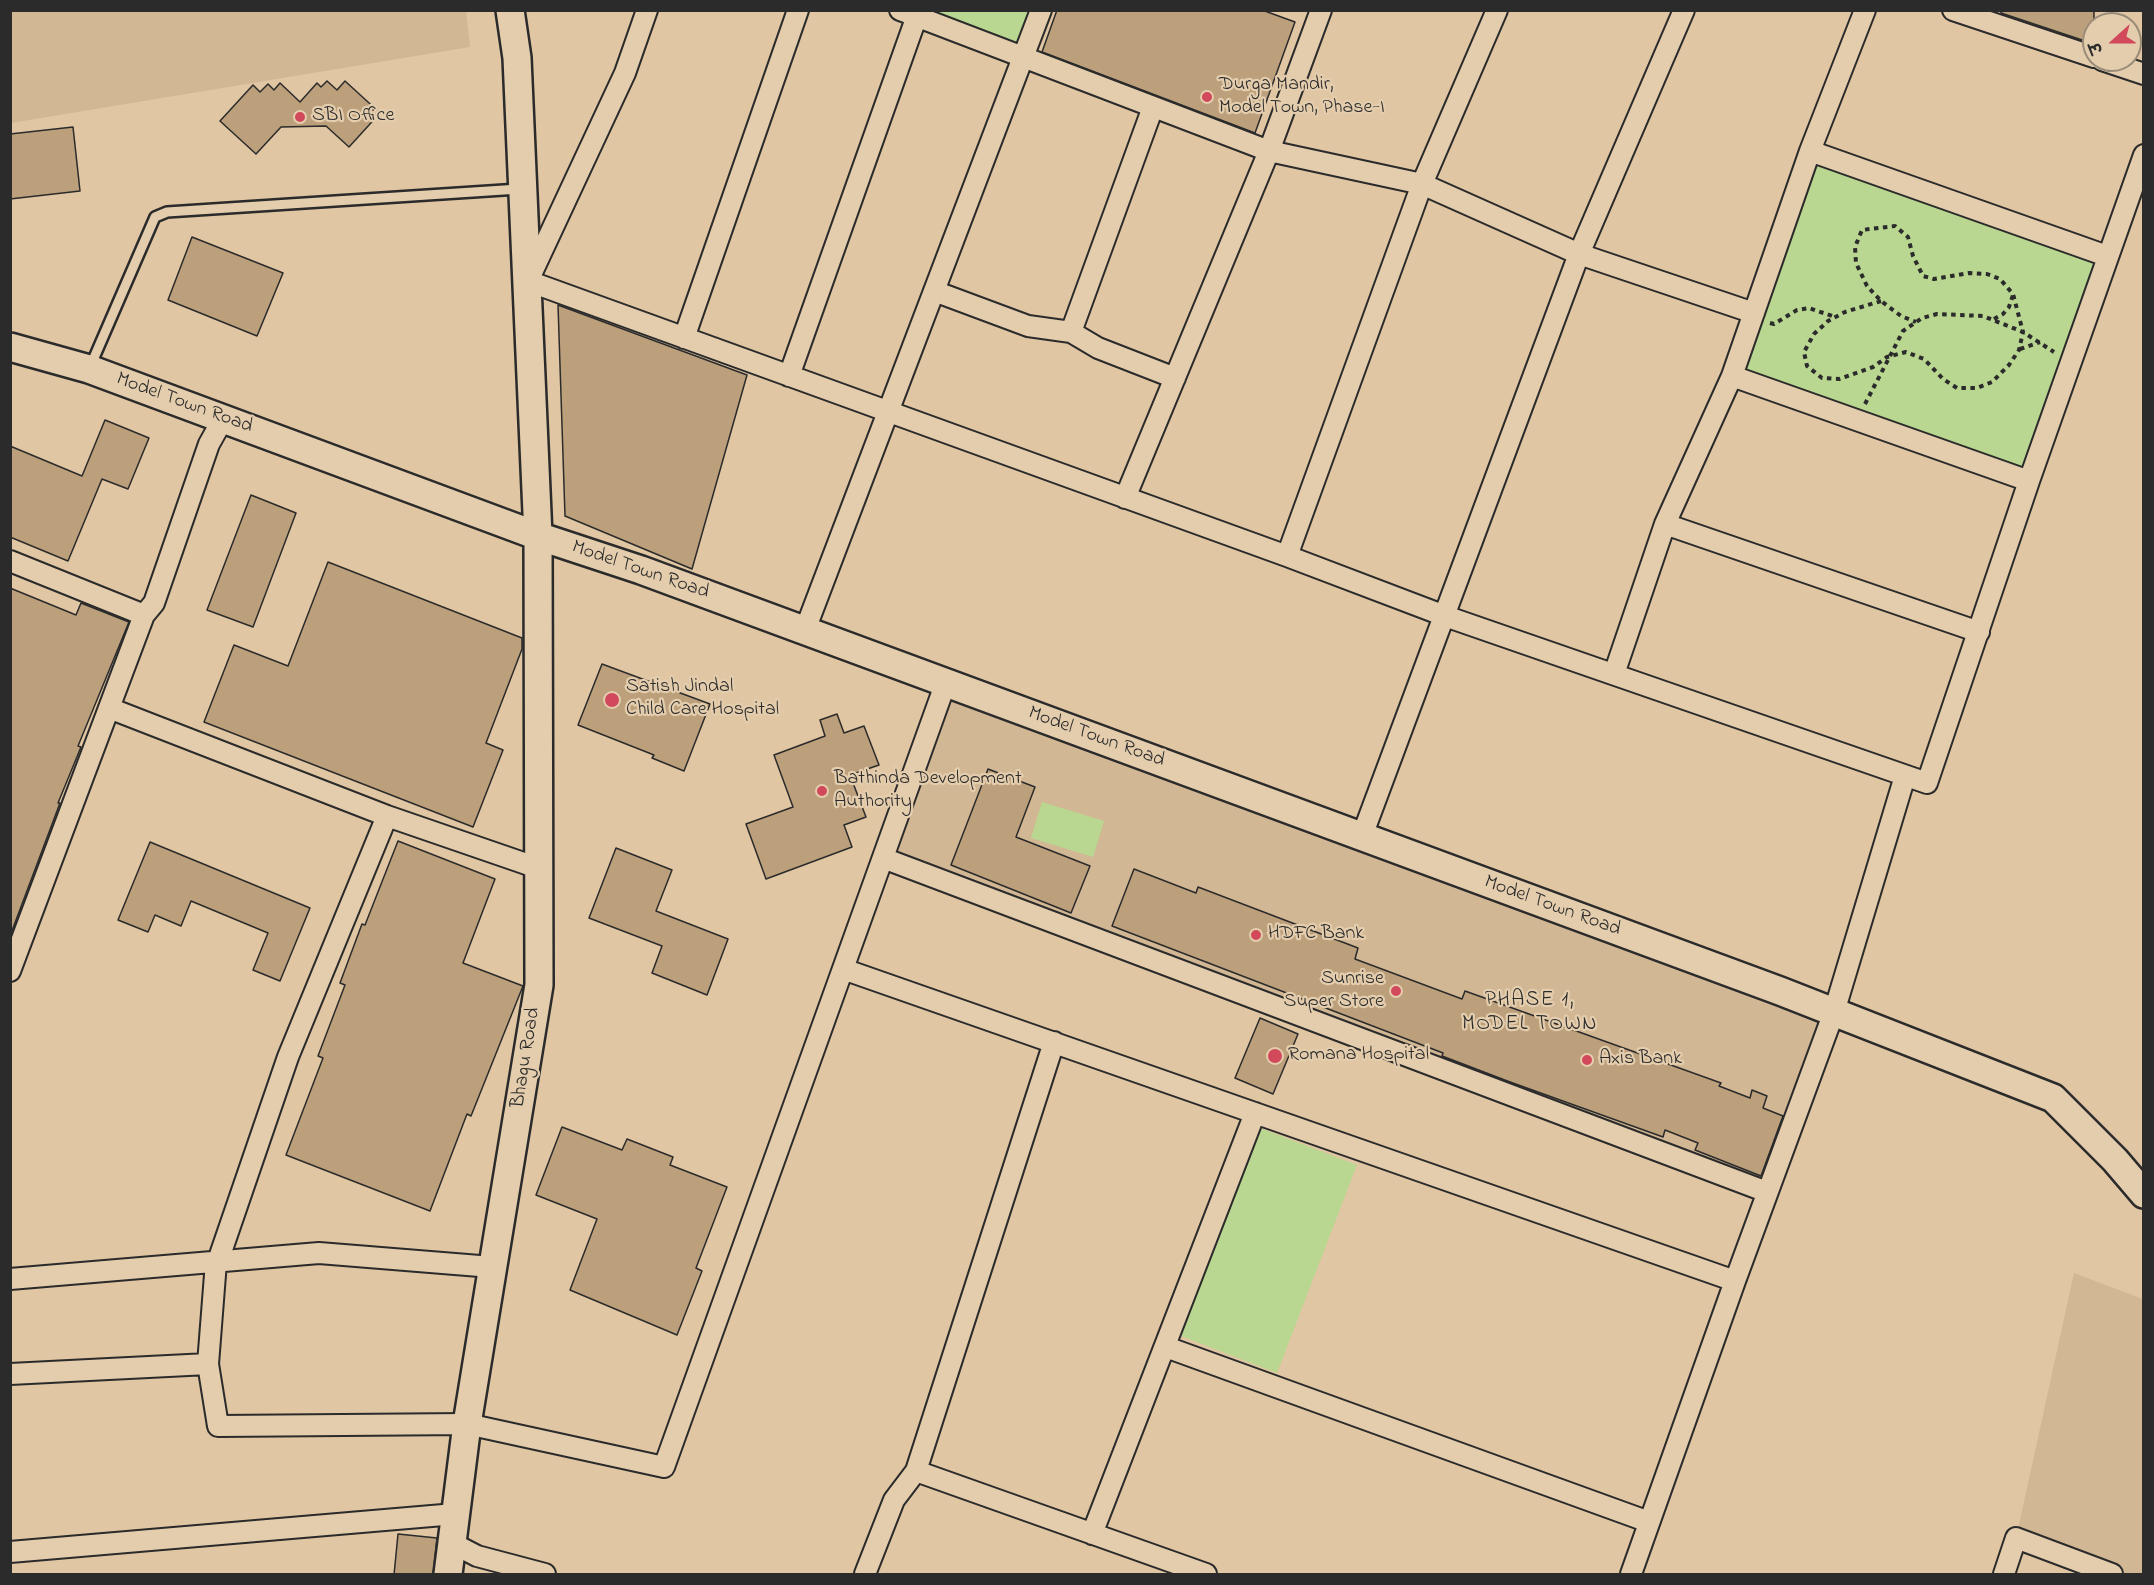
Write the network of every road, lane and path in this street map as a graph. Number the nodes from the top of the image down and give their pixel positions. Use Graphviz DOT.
graph roads {
  1 [pos="510,10"];
  2 [pos="648,10"];
  3 [pos="798,10"];
  4 [pos="1041,10"];
  5 [pos="1497,10"];
  6 [pos="1683,10"];
  7 [pos="1865,10"];
  8 [pos="1953,10"];
  9 [pos="1316,12"];
  10 [pos="912,13"];
  11 [pos="2082,53"];
  12 [pos="1024,58"];
  13 [pos="1153,107"];
  14 [pos="1269,151"];
  15 [pos="1810,152"];
  16 [pos="2144,155"];
  17 [pos="1422,184"];
  18 [pos="524,189"];
  19 [pos="1579,254"];
  20 [pos="2107,256"];
  21 [pos="528,280"];
  22 [pos="934,291"];
  23 [pos="2013,294"];
  24 [pos="1881,301"];
  25 [pos="1753,315"];
  26 [pos="1836,317"];
  27 [pos="1994,319"];
  28 [pos="1916,322"];
  29 [pos="1071,332"];
  30 [pos="2023,332"];
  31 [pos="684,338"];
  32 [pos="2040,342"];
  33 [pos="10,347"];
  34 [pos="2019,350"];
  35 [pos="1887,357"];
  36 [pos="2070,363"];
  37 [pos="89,369"];
  38 [pos="789,376"];
  39 [pos="1732,376"];
  40 [pos="1175,378"];
  41 [pos="888,413"];
  42 [pos="1853,418"];
  43 [pos="223,419"];
  44 [pos="2029,481"];
  45 [pos="1125,498"];
  46 [pos="1665,524"];
  47 [pos="538,536"];
  48 [pos="1287,556"];
  49 [pos="10,561"];
  50 [pos="144,615"];
  51 [pos="1445,616"];
  52 [pos="805,630"];
  53 [pos="1979,632"];
  54 [pos="1614,674"];
  55 [pos="946,682"];
  56 [pos="109,708"];
  57 [pos="1905,776"];
  58 [pos="387,816"];
  59 [pos="1362,836"];
  60 [pos="883,858"];
  61 [pos="538,868"];
  62 [pos="843,969"];
  63 [pos="10,971"];
  64 [pos="1834,1012"];
  65 [pos="1054,1042"];
  66 [pos="1255,1113"];
  67 [pos="1767,1192"];
  68 [pos="2144,1194"];
  69 [pos="216,1262"];
  70 [pos="492,1268"];
  71 [pos="10,1279"];
  72 [pos="1735,1281"];
  73 [pos="1166,1347"];
  74 [pos="208,1364"];
  75 [pos="10,1374"];
  76 [pos="467,1424"];
  77 [pos="916,1471"];
  78 [pos="455,1514"];
  79 [pos="1649,1522"];
  80 [pos="1092,1534"];
  81 [pos="452,1543"];
  82 [pos="10,1552"];
  83 [pos="448,1575"];
  84 [pos="545,1575"];
  85 [pos="865,1575"];
  86 [pos="1206,1575"];
  87 [pos="1631,1575"];
  88 [pos="2004,1575"];
  89 [pos="2112,1575"];
  1 -- 18 [label="main road, Bhagu Road"];
  2 -- 21 [label="street"];
  3 -- 31 [label="street"];
  4 -- 12 [label="street"];
  5 -- 17 [label="street"];
  6 -- 19 [label="street"];
  7 -- 15 [label="street"];
  8 -- 11 [label="street"];
  9 -- 14 [label="street"];
  10 -- 12 [label="street"];
  10 -- 38 [label="street"];
  12 -- 13 [label="street"];
  12 -- 22 [label="street"];
  13 -- 14 [label="street"];
  13 -- 29 [label="street"];
  14 -- 17 [label="street"];
  14 -- 40 [label="street"];
  15 -- 20 [label="street"];
  15 -- 25 [label="street"];
  16 -- 20 [label="street"];
  17 -- 19 [label="street"];
  17 -- 48 [label="street"];
  18 -- 21 [label="main road, Bhagu Road"];
  18 -- 37 [label="lane"];
  19 -- 25 [label="street"];
  19 -- 51 [label="street"];
  20 -- 36 [label="street"];
  21 -- 31 [label="street"];
  21 -- 47 [label="main road, Bhagu Road"];
  22 -- 29 [label="street"];
  22 -- 41 [label="street"];
  23 -- 24 [label="path"];
  23 -- 27 [label="path"];
  23 -- 30 [label="path"];
  24 -- 26 [label="path"];
  24 -- 28 [label="path"];
  25 -- 26 [label="path"];
  25 -- 39 [label="street"];
  26 -- 35 [label="path"];
  27 -- 28 [label="path"];
  27 -- 30 [label="path"];
  28 -- 35 [label="path"];
  29 -- 40 [label="street"];
  30 -- 32 [label="path"];
  30 -- 34 [label="path"];
  31 -- 38 [label="street"];
  32 -- 34 [label="path"];
  32 -- 36 [label="path"];
  33 -- 37 [label="main road, Model Town Road"];
  34 -- 35 [label="path"];
  35 -- 42 [label="path"];
  36 -- 44 [label="street"];
  37 -- 43 [label="main road, Model Town Road"];
  38 -- 41 [label="street"];
  39 -- 42 [label="street"];
  39 -- 46 [label="street"];
  40 -- 45 [label="street"];
  41 -- 45 [label="street"];
  41 -- 52 [label="street"];
  42 -- 44 [label="street"];
  43 -- 47 [label="main road, Model Town Road"];
  43 -- 50 [label="street"];
  44 -- 53 [label="street"];
  45 -- 48 [label="street"];
  46 -- 53 [label="street"];
  46 -- 54 [label="street"];
  47 -- 52 [label="main road, Model Town Road"];
  47 -- 61 [label="main road, Bhagu Road"];
  48 -- 51 [label="street"];
  49 -- 50 [label="street"];
  50 -- 56 [label="street"];
  51 -- 54 [label="street"];
  51 -- 59 [label="street"];
  52 -- 55 [label="main road, Model Town Road"];
  53 -- 57 [label="street"];
  54 -- 57 [label="street"];
  55 -- 59 [label="main road, Model Town Road"];
  55 -- 60 [label="street"];
  56 -- 58 [label="street"];
  56 -- 63 [label="street"];
  57 -- 64 [label="street"];
  58 -- 61 [label="street"];
  58 -- 69 [label="street"];
  59 -- 64 [label="main road, Model Town Road"];
  60 -- 62 [label="street"];
  60 -- 67 [label="street"];
  61 -- 70 [label="main road, Bhagu Road"];
  62 -- 65 [label="street"];
  62 -- 76 [label="street"];
  64 -- 67 [label="street"];
  64 -- 68 [label="main road, Model Town Road"];
  65 -- 66 [label="street"];
  65 -- 77 [label="street"];
  66 -- 72 [label="street"];
  66 -- 73 [label="street"];
  67 -- 72 [label="street"];
  69 -- 70 [label="street"];
  69 -- 71 [label="street"];
  69 -- 74 [label="street"];
  70 -- 76 [label="main road, Bhagu Road"];
  72 -- 79 [label="street"];
  73 -- 79 [label="street"];
  73 -- 80 [label="street"];
  74 -- 75 [label="street"];
  74 -- 76 [label="street"];
  76 -- 78 [label="main road, Bhagu Road"];
  77 -- 80 [label="street"];
  77 -- 85 [label="street"];
  78 -- 81 [label="main road, Bhagu Road"];
  78 -- 82 [label="street"];
  79 -- 87 [label="street"];
  80 -- 86 [label="street"];
  81 -- 83 [label="main road, Bhagu Road"];
  81 -- 84 [label="street"];
  88 -- 89 [label="street"];
}
